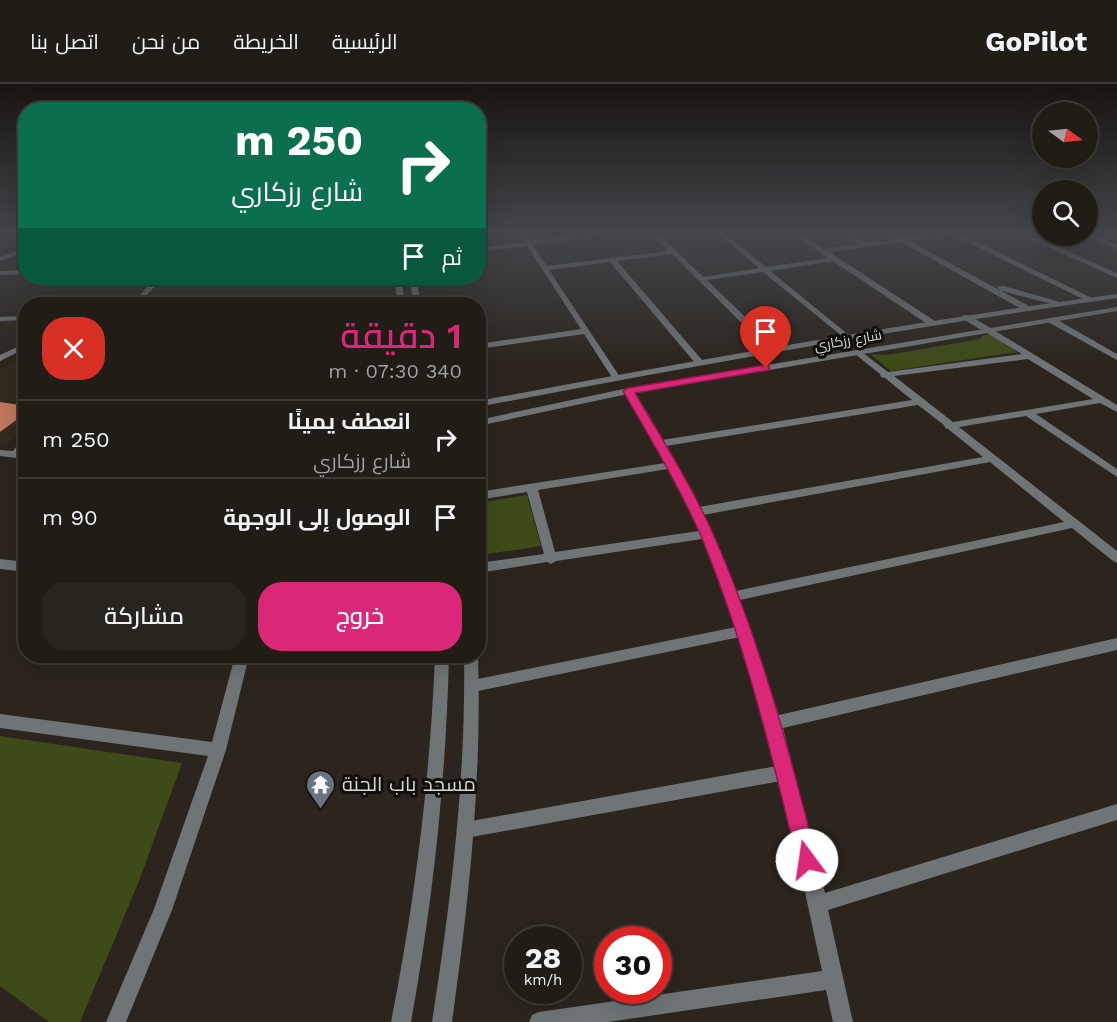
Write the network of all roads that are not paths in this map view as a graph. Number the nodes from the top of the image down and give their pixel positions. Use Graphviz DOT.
graph roads {
  1 [pos="551,277"];
  2 [pos="626,277"];
  3 [pos="700,277"];
  4 [pos="717,277"];
  5 [pos="772,277"];
  6 [pos="862,277"];
  7 [pos="969,277"];
  8 [pos="1044,277"];
  9 [pos="702,279"];
  10 [pos="973,279"];
  11 [pos="152,285"];
  12 [pos="1117,296"];
  13 [pos="141,297"];
  14 [pos="1092,300"];
  15 [pos="1063,304"];
  16 [pos="1028,309"];
  17 [pos="1116,309"];
  18 [pos="966,317"];
  19 [pos="18,318"];
  20 [pos="0,319"];
  21 [pos="1051,320"];
  22 [pos="932,323"];
  23 [pos="987,330"];
  24 [pos="586,331"];
  25 [pos="847,338"];
  26 [pos="486,346"];
  27 [pos="18,349"];
  28 [pos="774,350"];
  29 [pos="858,352"];
  30 [pos="1029,356"];
  31 [pos="1117,357"];
  32 [pos="0,358"];
  33 [pos="699,362"];
  34 [pos="884,375"];
  35 [pos="616,377"];
  36 [pos="628,391"];
  37 [pos="500,399"];
  38 [pos="1101,399"];
  39 [pos="486,402"];
  40 [pos="917,402"];
  41 [pos="1117,409"];
  42 [pos="1027,412"];
  43 [pos="508,416"];
  44 [pos="486,421"];
  45 [pos="948,426"];
  46 [pos="660,444"];
  47 [pos="0,453"];
  48 [pos="18,456"];
  49 [pos="990,459"];
  50 [pos="671,465"];
  51 [pos="1117,474"];
  52 [pos="531,486"];
  53 [pos="486,494"];
  54 [pos="695,512"];
  55 [pos="1074,524"];
  56 [pos="706,534"];
  57 [pos="1117,558"];
  58 [pos="551,559"];
  59 [pos="0,564"];
  60 [pos="18,566"];
  61 [pos="486,567"];
  62 [pos="732,597"];
  63 [pos="744,631"];
  64 [pos="1117,644"];
  65 [pos="240,663"];
  66 [pos="442,663"];
  67 [pos="471,663"];
  68 [pos="473,686"];
  69 [pos="0,721"];
  70 [pos="773,723"];
  71 [pos="218,750"];
  72 [pos="786,772"];
  73 [pos="1117,812"];
  74 [pos="466,830"];
  75 [pos="818,904"];
  76 [pos="834,979"];
  77 [pos="116,1022"];
  78 [pos="401,1022"];
  79 [pos="441,1022"];
  80 [pos="539,1022"];
  81 [pos="843,1022"];
  1 -- 24 [label="street"];
  2 -- 33 [label="street"];
  3 -- 9 [label="street"];
  4 -- 9 [label="street"];
  5 -- 25 [label="street"];
  6 -- 22 [label="street"];
  7 -- 10 [label="street"];
  8 -- 14 [label="street"];
  9 -- 28 [label="street"];
  10 -- 15 [label="street"];
  10 -- 16 [label="street"];
  11 -- 13 [label="street"];
  12 -- 14 [label="street, شارع رزكاري"];
  14 -- 15 [label="street, شارع رزكاري"];
  15 -- 16 [label="street, شارع رزكاري"];
  16 -- 18 [label="street, شارع رزكاري"];
  17 -- 21 [label="street, شارع رزكاري"];
  18 -- 22 [label="street, شارع رزكاري"];
  18 -- 23 [label="street"];
  19 -- 20 [label="street"];
  21 -- 23 [label="street, شارع رزكاري"];
  21 -- 31 [label="street"];
  22 -- 25 [label="street, شارع رزكاري"];
  23 -- 29 [label="street, شارع رزكاري"];
  23 -- 30 [label="street"];
  24 -- 26 [label="street"];
  24 -- 35 [label="street"];
  25 -- 28 [label="street, شارع رزكاري"];
  27 -- 32 [label="street"];
  28 -- 33 [label="street, شارع رزكاري"];
  29 -- 34 [label="street"];
  29 -- 36 [label="street, شارع رزكاري"];
  30 -- 34 [label="street"];
  30 -- 38 [label="street"];
  33 -- 35 [label="street, شارع رزكاري"];
  34 -- 40 [label="street"];
  35 -- 37 [label="street, شارع رزكاري"];
  36 -- 43 [label="street, شارع رزكاري"];
  36 -- 46 [label="street"];
  37 -- 39 [label="street, شارع رزكاري"];
  37 -- 43 [label="street"];
  38 -- 41 [label="street"];
  38 -- 42 [label="street"];
  40 -- 45 [label="street"];
  40 -- 46 [label="street"];
  42 -- 45 [label="street"];
  42 -- 51 [label="street"];
  43 -- 44 [label="street, شارع رزكاري"];
  45 -- 49 [label="street"];
  46 -- 50 [label="street"];
  47 -- 48 [label="street"];
  49 -- 54 [label="street"];
  49 -- 55 [label="street"];
  50 -- 52 [label="street"];
  50 -- 54 [label="street"];
  52 -- 53 [label="street"];
  52 -- 58 [label="street"];
  54 -- 56 [label="street"];
  55 -- 57 [label="street"];
  55 -- 62 [label="street"];
  56 -- 58 [label="street"];
  56 -- 62 [label="street"];
  58 -- 61 [label="street"];
  59 -- 60 [label="street"];
  62 -- 63 [label="street"];
  63 -- 68 [label="street"];
  63 -- 70 [label="street"];
  64 -- 70 [label="street"];
  65 -- 71 [label="street"];
  66 -- 78 [label="street"];
  67 -- 68 [label="street"];
  68 -- 74 [label="street"];
  69 -- 71 [label="street"];
  70 -- 72 [label="street"];
  71 -- 77 [label="street"];
  72 -- 74 [label="street"];
  72 -- 75 [label="street"];
  73 -- 75 [label="street"];
  74 -- 79 [label="street"];
  75 -- 76 [label="street"];
  76 -- 80 [label="street"];
  76 -- 81 [label="street"];
}
